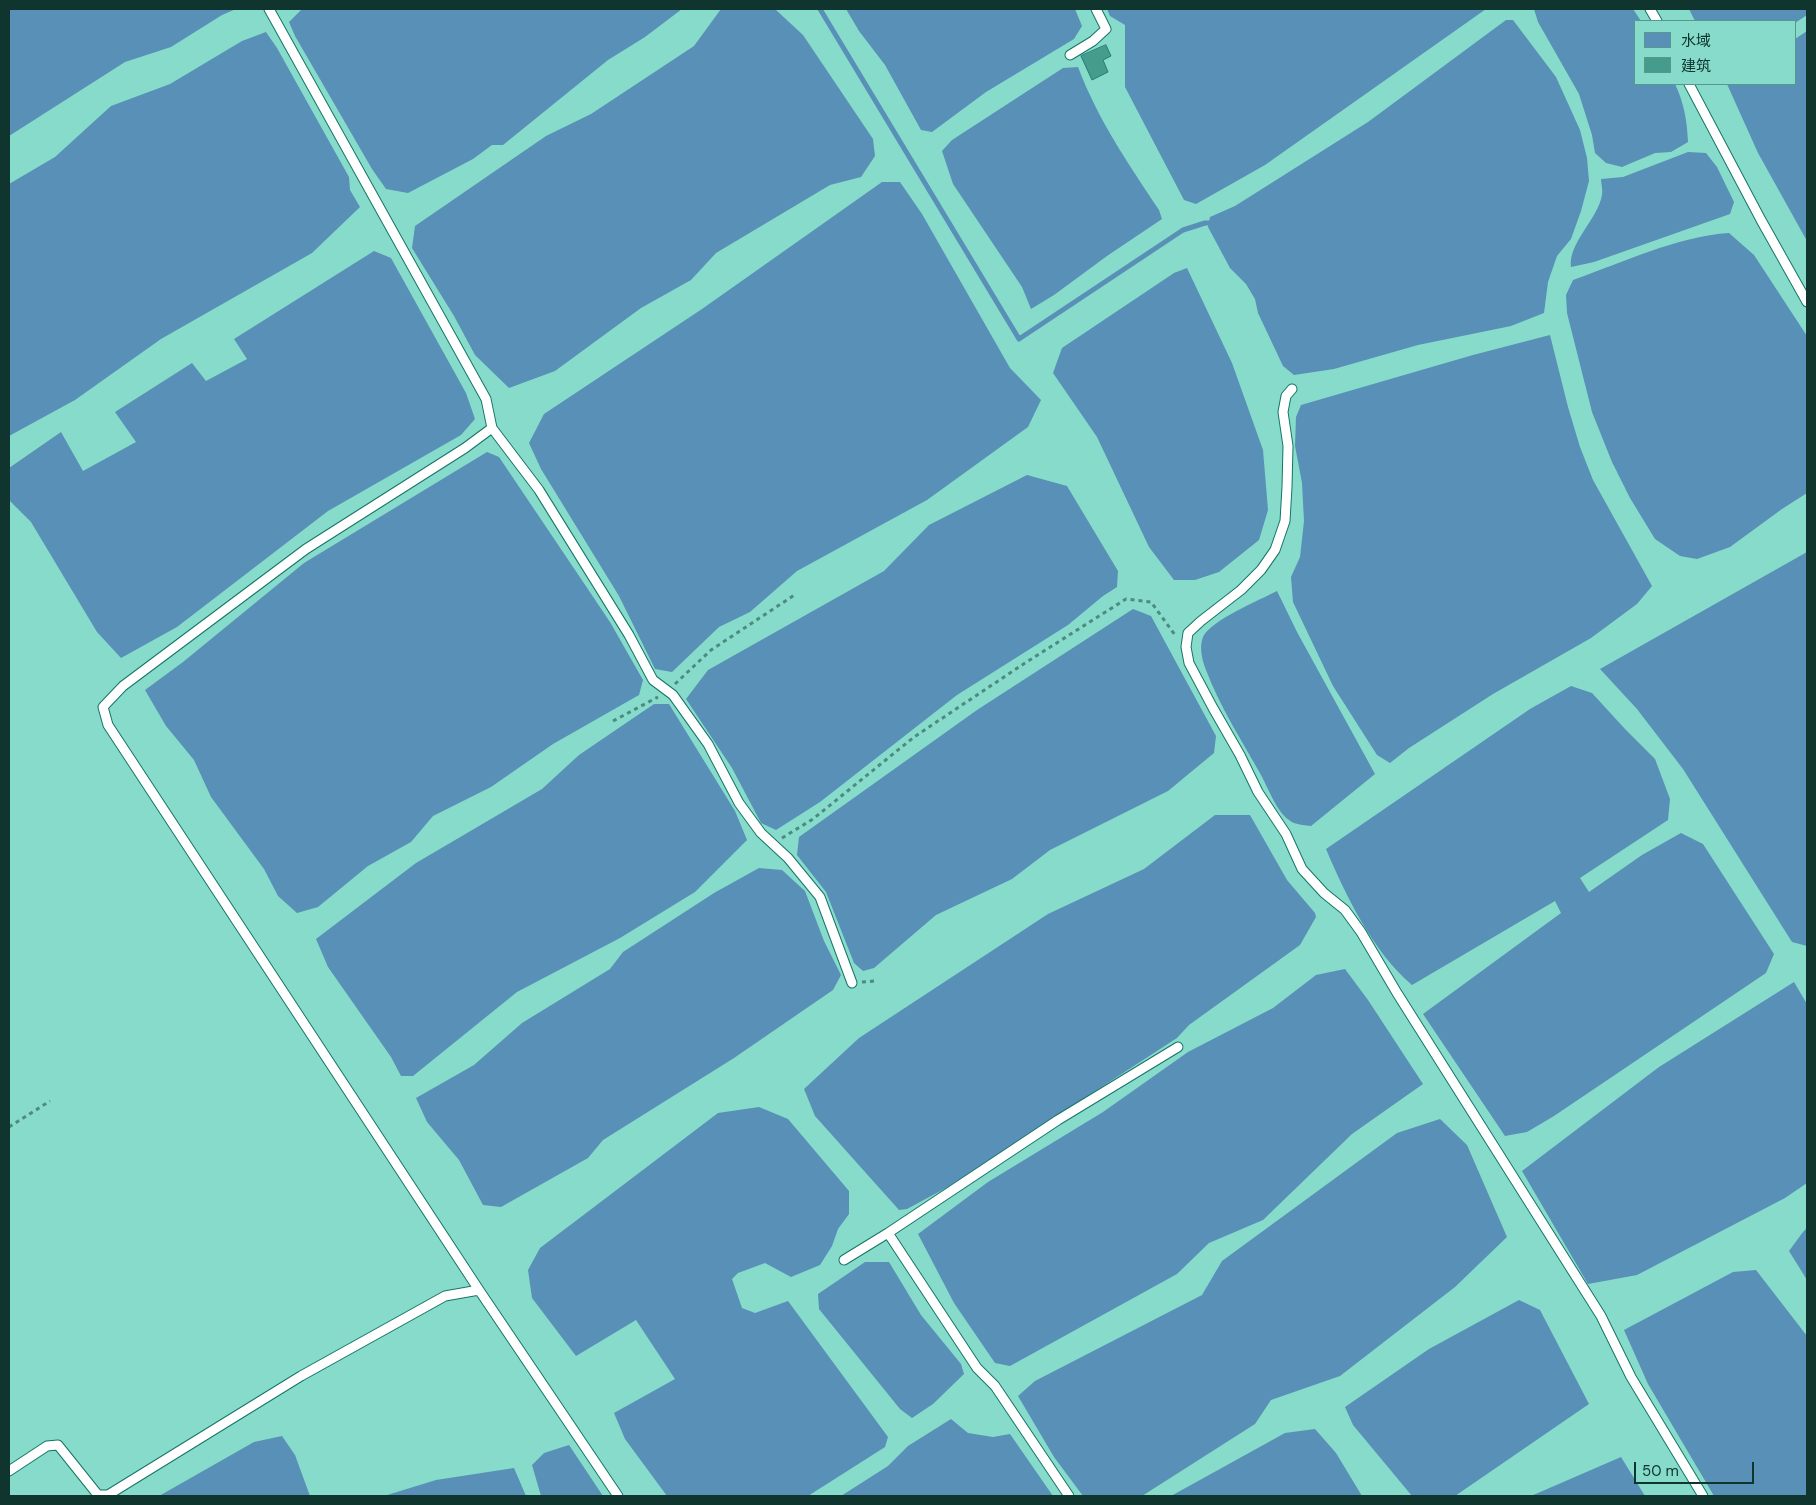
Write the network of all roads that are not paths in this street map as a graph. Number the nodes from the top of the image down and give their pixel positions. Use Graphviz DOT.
graph roads {
  1 [pos="268,9"];
  2 [pos="1096,9"];
  3 [pos="1070,55"];
  4 [pos="1691,85"];
  5 [pos="1807,302"];
  6 [pos="1292,389"];
  7 [pos="492,428"];
  8 [pos="852,983"];
  9 [pos="1178,1047"];
  10 [pos="888,1233"];
  11 [pos="844,1260"];
  12 [pos="479,1290"];
  13 [pos="9,1471"];
  14 [pos="618,1496"];
  15 [pos="1069,1496"];
  16 [pos="1703,1496"];
  1 -- 7 [label="lane"];
  2 -- 3 [label="lane"];
  4 -- 5 [label="lane"];
  6 -- 16 [label="lane"];
  7 -- 8 [label="lane"];
  7 -- 12 [label="lane"];
  9 -- 10 [label="lane"];
  10 -- 11 [label="lane"];
  10 -- 15 [label="lane"];
  12 -- 13 [label="lane"];
  12 -- 14 [label="lane"];
}
